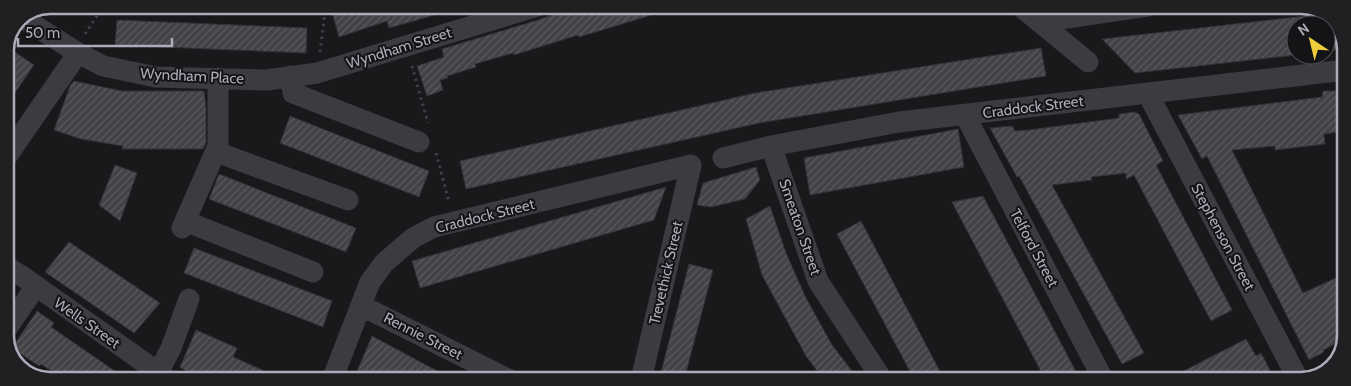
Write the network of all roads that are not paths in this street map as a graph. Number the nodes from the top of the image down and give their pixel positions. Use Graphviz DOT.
graph roads {
  1 [pos="512,14"];
  2 [pos="1030,14"];
  3 [pos="1094,14"];
  4 [pos="28,21"];
  5 [pos="1039,22"];
  6 [pos="76,52"];
  7 [pos="1088,62"];
  8 [pos="1337,71"];
  9 [pos="317,73"];
  10 [pos="291,76"];
  11 [pos="218,78"];
  12 [pos="1148,94"];
  13 [pos="965,115"];
  14 [pos="419,142"];
  15 [pos="14,145"];
  16 [pos="771,146"];
  17 [pos="216,152"];
  18 [pos="723,158"];
  19 [pos="691,165"];
  20 [pos="348,200"];
  21 [pos="14,272"];
  22 [pos="314,272"];
  23 [pos="36,286"];
  24 [pos="189,299"];
  25 [pos="362,306"];
  26 [pos="14,318"];
  27 [pos="156,372"];
  28 [pos="164,372"];
  29 [pos="335,372"];
  30 [pos="494,372"];
  31 [pos="643,372"];
  32 [pos="879,372"];
  33 [pos="1099,372"];
  34 [pos="1294,372"];
  1 -- 9 [label="street, Wyndham Street"];
  2 -- 5 [label="street"];
  3 -- 5 [label="street"];
  4 -- 6 [label="street, Wyndham Place"];
  5 -- 7 [label="street"];
  6 -- 11 [label="street, Wyndham Place"];
  6 -- 15 [label="street"];
  8 -- 12 [label="street, Craddock Street"];
  9 -- 10 [label="street, Wyndham Place"];
  10 -- 11 [label="street, Wyndham Place"];
  10 -- 14 [label="street"];
  11 -- 17 [label="street"];
  12 -- 13 [label="street, Craddock Street"];
  12 -- 34 [label="street, Stephenson Street"];
  13 -- 16 [label="street, Craddock Street"];
  13 -- 33 [label="street, Telford Street"];
  16 -- 18 [label="street, Craddock Street"];
  16 -- 32 [label="street, Smeaton Street"];
  17 -- 20 [label="street"];
  17 -- 22 [label="street"];
  19 -- 25 [label="street, Craddock Street"];
  19 -- 31 [label="street, Trevethick Street"];
  21 -- 23 [label="street, Wells Street"];
  23 -- 26 [label="street"];
  23 -- 27 [label="street, Wells Street"];
  24 -- 28 [label="street"];
  25 -- 29 [label="street, Craddock Street"];
  25 -- 30 [label="street, Rennie Street"];
}
